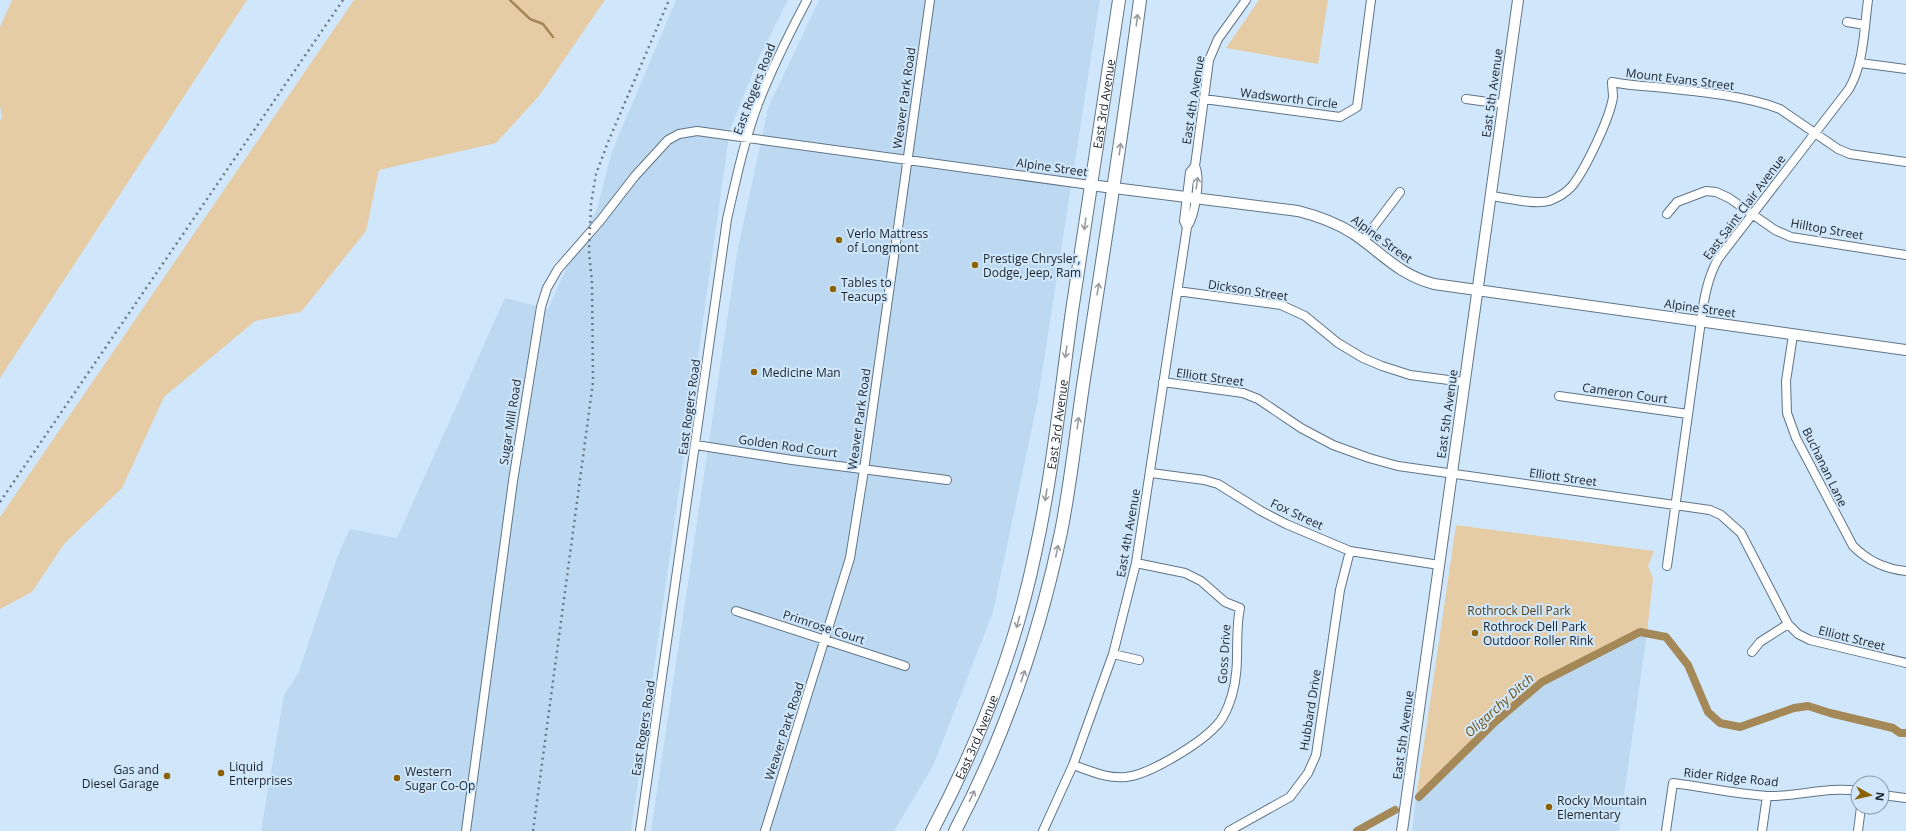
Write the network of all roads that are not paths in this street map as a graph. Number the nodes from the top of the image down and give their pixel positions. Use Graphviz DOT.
graph roads {
  1 [pos="807,0"];
  2 [pos="930,0"];
  3 [pos="1119,0"];
  4 [pos="1140,0"];
  5 [pos="1246,0"];
  6 [pos="1371,0"];
  7 [pos="1518,0"];
  8 [pos="1868,0"];
  9 [pos="1847,22"];
  10 [pos="1865,25"];
  11 [pos="1860,63"];
  12 [pos="1906,69"];
  13 [pos="1204,99"];
  14 [pos="1466,99"];
  15 [pos="1503,104"];
  16 [pos="1816,133"];
  17 [pos="747,138"];
  18 [pos="907,160"];
  19 [pos="1906,162"];
  20 [pos="1090,185"];
  21 [pos="1114,188"];
  22 [pos="1400,192"];
  23 [pos="1491,196"];
  24 [pos="1191,197"];
  25 [pos="1667,214"];
  26 [pos="1752,214"];
  27 [pos="1363,241"];
  28 [pos="1906,255"];
  29 [pos="1478,290"];
  30 [pos="1177,291"];
  31 [pos="1701,321"];
  32 [pos="1793,334"];
  33 [pos="1906,350"];
  34 [pos="1163,382"];
  35 [pos="1464,382"];
  36 [pos="1559,396"];
  37 [pos="1688,414"];
  38 [pos="696,445"];
  39 [pos="864,470"];
  40 [pos="1151,473"];
  41 [pos="1452,473"];
  42 [pos="947,480"];
  43 [pos="1675,505"];
  44 [pos="1350,551"];
  45 [pos="1136,563"];
  46 [pos="1439,565"];
  47 [pos="1667,566"];
  48 [pos="1906,571"];
  49 [pos="736,611"];
  50 [pos="1788,624"];
  51 [pos="825,641"];
  52 [pos="1752,652"];
  53 [pos="1113,654"];
  54 [pos="1139,660"];
  55 [pos="1906,663"];
  56 [pos="905,666"];
  57 [pos="1073,765"];
  58 [pos="1850,791"];
  59 [pos="1767,796"];
  60 [pos="1890,796"];
  61 [pos="1906,798"];
  62 [pos="1860,815"];
  63 [pos="466,831"];
  64 [pos="640,831"];
  65 [pos="766,831"];
  66 [pos="932,831"];
  67 [pos="955,831"];
  68 [pos="1044,831"];
  69 [pos="1229,831"];
  70 [pos="1402,831"];
  71 [pos="1666,831"];
  72 [pos="1762,831"];
  73 [pos="1858,831"];
  1 -- 17 [label="street, East Rogers Road"];
  2 -- 18 [label="street, Weaver Park Road"];
  3 -- 20 [label="main road, East 3rd Avenue"];
  21 -- 4 [label="main road, East 3rd Avenue, one-way"];
  5 -- 13 [label="street, East 4th Avenue"];
  6 -- 13 [label="street, Wadsworth Circle"];
  7 -- 15 [label="street, East 5th Avenue"];
  8 -- 10 [label="street, East Saint Clair Avenue"];
  9 -- 10 [label="street"];
  10 -- 11 [label="street, East Saint Clair Avenue"];
  11 -- 12 [label="street"];
  11 -- 16 [label="street, East Saint Clair Avenue"];
  13 -- 24 [label="street, East 4th Avenue"];
  14 -- 15 [label="street"];
  15 -- 23 [label="street, East 5th Avenue"];
  16 -- 19 [label="street, Mount Evans Street"];
  16 -- 23 [label="street, Mount Evans Street"];
  16 -- 26 [label="street, East Saint Clair Avenue"];
  17 -- 18 [label="street, Alpine Street"];
  17 -- 38 [label="street, East Rogers Road"];
  17 -- 63 [label="street, Sugar Mill Road"];
  18 -- 20 [label="street, Alpine Street"];
  18 -- 39 [label="street, Weaver Park Road"];
  20 -- 21 [label="street, Alpine Street"];
  20 -- 66 [label="main road, East 3rd Avenue, one-way"];
  21 -- 24 [label="street, Alpine Street"];
  67 -- 21 [label="main road, East 3rd Avenue, one-way"];
  22 -- 27 [label="street"];
  23 -- 29 [label="street, East 5th Avenue"];
  24 -- 27 [label="street, Alpine Street"];
  24 -- 30 [label="street, East 4th Avenue"];
  25 -- 26 [label="street, Hilltop Street"];
  26 -- 28 [label="street, Hilltop Street"];
  26 -- 31 [label="street, East Saint Clair Avenue"];
  27 -- 29 [label="street, Alpine Street"];
  29 -- 31 [label="street, Alpine Street"];
  29 -- 35 [label="street, East 5th Avenue"];
  30 -- 34 [label="street, East 4th Avenue"];
  30 -- 35 [label="street, Dickson Street"];
  31 -- 32 [label="street, Alpine Street"];
  31 -- 37 [label="street, East Saint Clair Avenue"];
  32 -- 33 [label="street, Alpine Street"];
  32 -- 48 [label="street, Buchanan Lane"];
  34 -- 40 [label="street, East 4th Avenue"];
  34 -- 41 [label="street, Elliott Street"];
  35 -- 41 [label="street, East 5th Avenue"];
  36 -- 37 [label="street, Cameron Court"];
  37 -- 43 [label="street, East Saint Clair Avenue"];
  38 -- 39 [label="street, Golden Rod Court"];
  38 -- 64 [label="street, East Rogers Road"];
  39 -- 42 [label="street, Golden Rod Court"];
  39 -- 51 [label="street, Weaver Park Road"];
  40 -- 44 [label="street, Fox Street"];
  40 -- 45 [label="street, East 4th Avenue"];
  41 -- 43 [label="street, Elliott Street"];
  41 -- 46 [label="street, East 5th Avenue"];
  43 -- 47 [label="street, East Saint Clair Avenue"];
  43 -- 50 [label="street, Elliott Street"];
  44 -- 46 [label="street, Fox Street"];
  44 -- 69 [label="street, Hubbard Drive"];
  45 -- 53 [label="street, East 4th Avenue"];
  45 -- 57 [label="street, Goss Drive"];
  46 -- 70 [label="street, East 5th Avenue"];
  49 -- 51 [label="street, Primrose Court"];
  50 -- 52 [label="street"];
  50 -- 55 [label="street, Elliott Street"];
  51 -- 56 [label="street, Primrose Court"];
  51 -- 65 [label="street, Weaver Park Road"];
  53 -- 54 [label="street"];
  53 -- 57 [label="street, East 4th Avenue"];
  57 -- 68 [label="street, East 4th Avenue"];
  58 -- 59 [label="street, Rider Ridge Road"];
  59 -- 71 [label="street, Rider Ridge Road"];
  59 -- 72 [label="street"];
  60 -- 61 [label="street"];
  62 -- 73 [label="street"];
}
